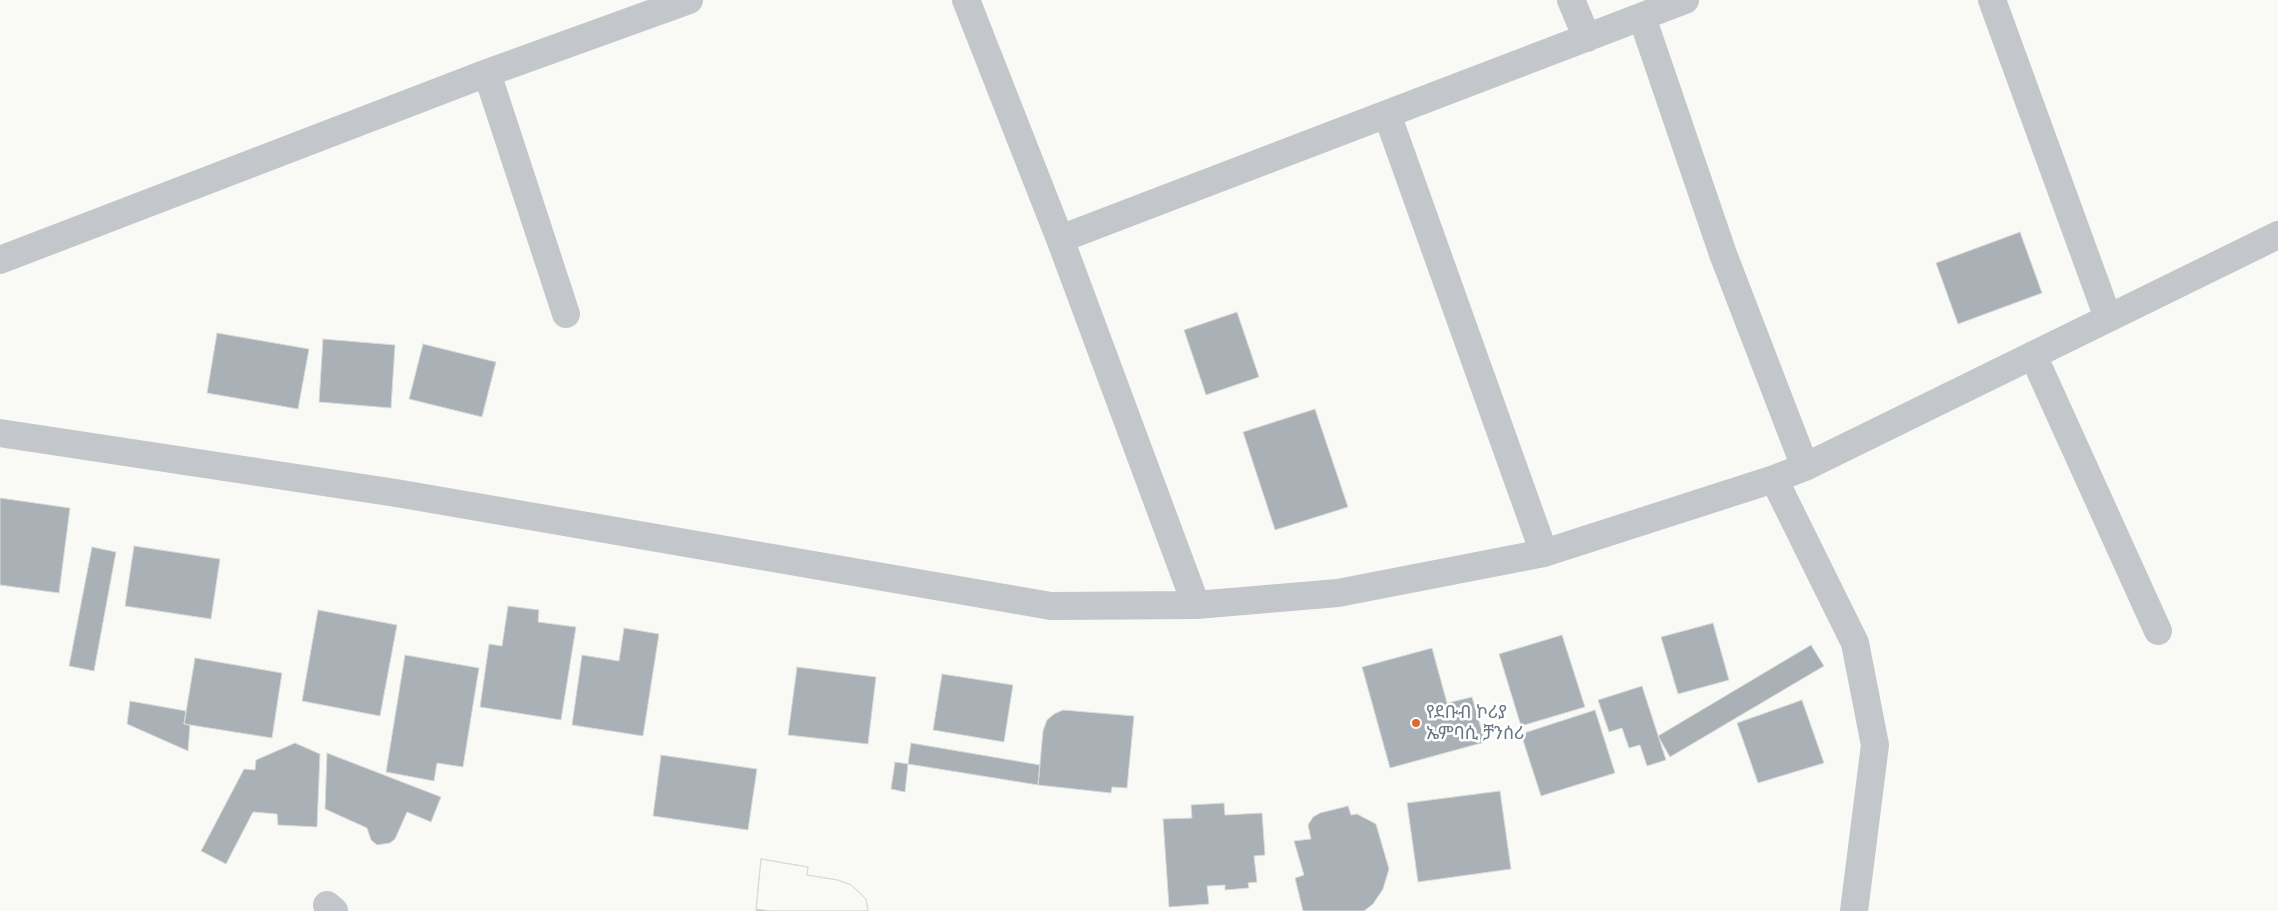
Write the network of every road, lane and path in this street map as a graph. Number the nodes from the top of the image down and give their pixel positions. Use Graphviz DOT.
graph roads {
  1 [pos="689,0"];
  2 [pos="966,0"];
  3 [pos="1571,0"];
  4 [pos="1685,0"];
  5 [pos="1992,0"];
  6 [pos="1642,17"];
  7 [pos="1587,38"];
  8 [pos="487,73"];
  9 [pos="1387,114"];
  10 [pos="2278,235"];
  11 [pos="1060,239"];
  12 [pos="0,260"];
  13 [pos="566,314"];
  14 [pos="2108,318"];
  15 [pos="2033,355"];
  16 [pos="0,433"];
  17 [pos="1805,467"];
  18 [pos="1774,479"];
  19 [pos="1544,553"];
  20 [pos="1196,605"];
  21 [pos="2158,631"];
  22 [pos="1854,911"];
  1 -- 8 [label="street"];
  2 -- 11 [label="street"];
  3 -- 7 [label="street"];
  4 -- 6 [label="street"];
  5 -- 14 [label="street"];
  6 -- 7 [label="street"];
  6 -- 17 [label="street"];
  7 -- 9 [label="street"];
  8 -- 12 [label="street"];
  8 -- 13 [label="street"];
  9 -- 11 [label="street"];
  9 -- 19 [label="street"];
  10 -- 14 [label="street"];
  11 -- 20 [label="street"];
  14 -- 15 [label="street"];
  15 -- 17 [label="street"];
  15 -- 21 [label="street"];
  16 -- 20 [label="street"];
  17 -- 18 [label="street"];
  18 -- 19 [label="street"];
  18 -- 22 [label="street"];
  19 -- 20 [label="street"];
}
